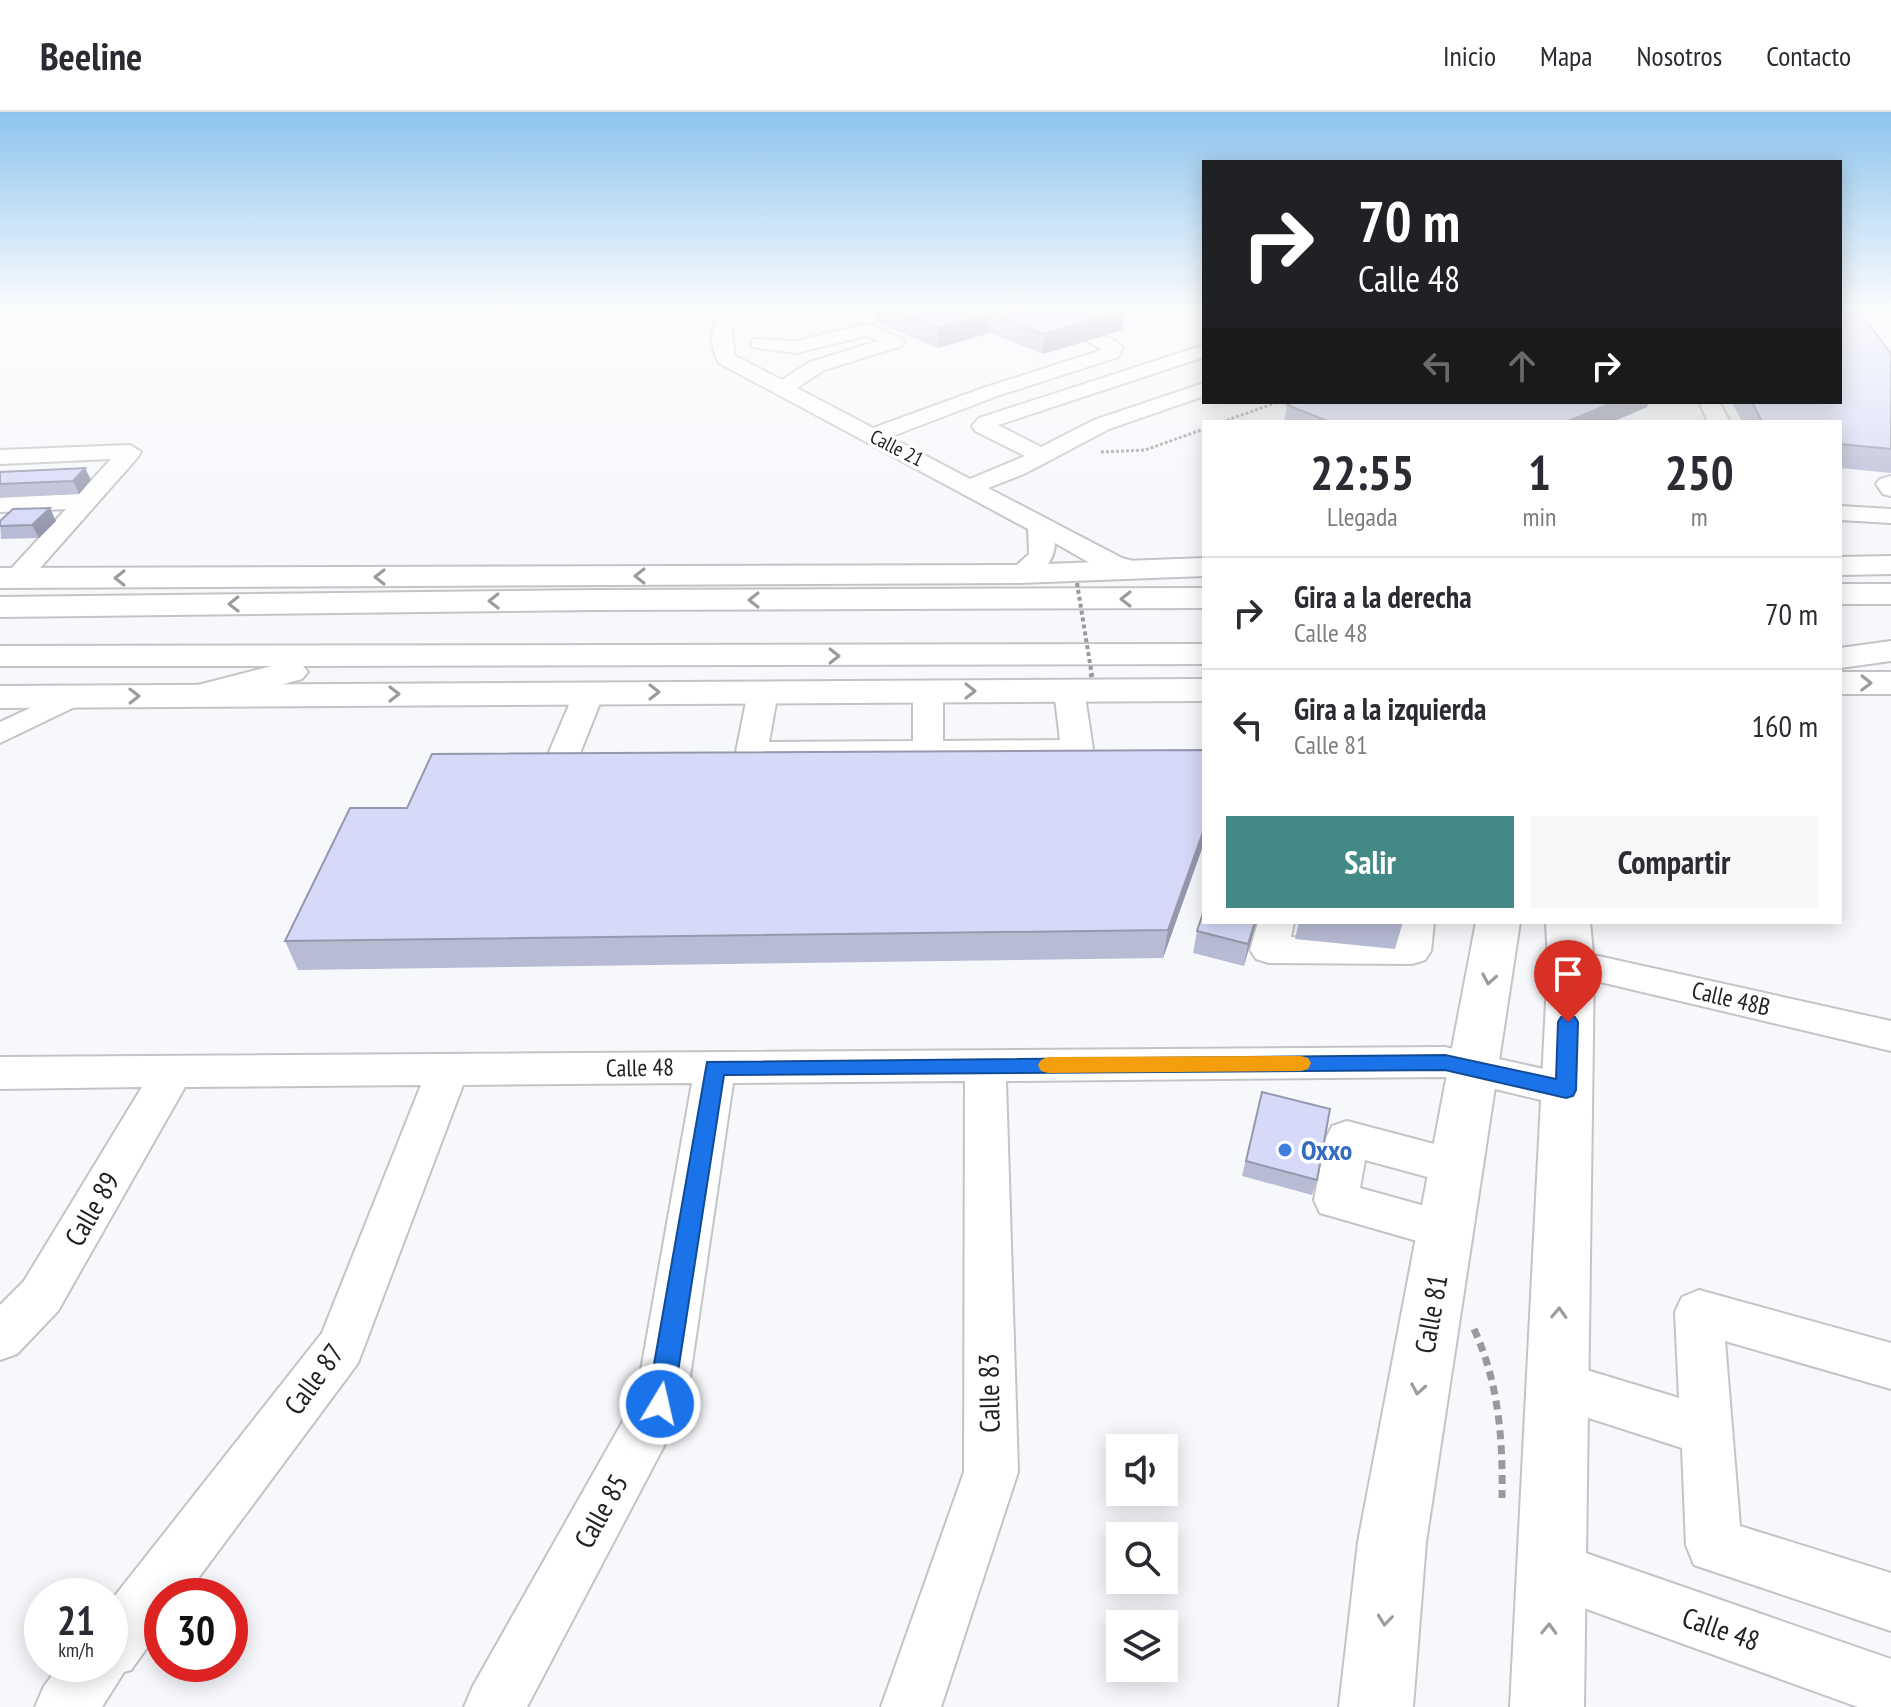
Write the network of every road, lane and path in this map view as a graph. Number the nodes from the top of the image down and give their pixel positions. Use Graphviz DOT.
graph roads {
  1 [pos="768,381"];
  2 [pos="794,381"];
  3 [pos="1023,381"];
  4 [pos="1116,381"];
  5 [pos="782,389"];
  6 [pos="1202,390"];
  7 [pos="1272,404"];
  8 [pos="1228,420"];
  9 [pos="1202,430"];
  10 [pos="873,436"];
  11 [pos="1042,456"];
  12 [pos="0,457"];
  13 [pos="971,486"];
  14 [pos="86,501"];
  15 [pos="0,505"];
  16 [pos="1842,513"];
  17 [pos="1891,516"];
  18 [pos="1039,523"];
  19 [pos="1891,565"];
  20 [pos="1149,570"];
  21 [pos="1202,570"];
  22 [pos="1842,570"];
  23 [pos="1020,574"];
  24 [pos="1077,583"];
  25 [pos="1891,594"];
  26 [pos="5,596"];
  27 [pos="1202,598"];
  28 [pos="799,600"];
  29 [pos="1842,649"];
  30 [pos="1891,650"];
  31 [pos="1202,654"];
  32 [pos="0,656"];
  33 [pos="344,657"];
  34 [pos="1842,658"];
  35 [pos="1075,674"];
  36 [pos="1202,680"];
  37 [pos="1842,683"];
  38 [pos="1891,683"];
  39 [pos="1202,690"];
  40 [pos="928,691"];
  41 [pos="763,692"];
  42 [pos="589,693"];
  43 [pos="207,694"];
  44 [pos="0,697"];
  45 [pos="73,697"];
  46 [pos="0,734"];
  47 [pos="928,750"];
  48 [pos="557,771"];
  49 [pos="1276,924"];
  50 [pos="1416,924"];
  51 [pos="1498,924"];
  52 [pos="1570,942"];
  53 [pos="1891,1036"];
  54 [pos="985,1066"];
  55 [pos="715,1068"];
  56 [pos="1473,1069"];
  57 [pos="448,1070"];
  58 [pos="173,1072"];
  59 [pos="0,1073"];
  60 [pos="1566,1090"];
  61 [pos="1461,1317"];
  62 [pos="0,1338"];
  63 [pos="1891,1366"];
  64 [pos="1557,1385"];
  65 [pos="1707,1431"];
  66 [pos="1502,1503"];
  67 [pos="1551,1569"];
  68 [pos="1891,1602"];
  69 [pos="128,1625"];
  70 [pos="84,1682"];
  71 [pos="1891,1689"];
  72 [pos="65,1707"];
  73 [pos="494,1707"];
  74 [pos="911,1707"];
  75 [pos="1376,1707"];
  76 [pos="1547,1707"];
  1 -- 5 [label="street, Calle 21"];
  2 -- 5 [label="street"];
  3 -- 10 [label="street"];
  4 -- 11 [label="street"];
  5 -- 10 [label="street, Calle 21"];
  6 -- 11 [label="street"];
  7 -- 8 [label="path"];
  9 -- 11 [label="path"];
  10 -- 13 [label="street, Calle 21"];
  11 -- 13 [label="street"];
  12 -- 14 [label="street"];
  13 -- 18 [label="street, Calle 21"];
  14 -- 15 [label="street"];
  14 -- 26 [label="street"];
  16 -- 17 [label="street"];
  18 -- 20 [label="street, Calle 21"];
  18 -- 23 [label="street"];
  19 -- 22 [label="main road"];
  20 -- 21 [label="main road"];
  20 -- 23 [label="main road"];
  22 -- 25 [label="main road"];
  23 -- 26 [label="main road, one-way"];
  23 -- 28 [label="main road"];
  24 -- 35 [label="path, bridge"];
  28 -- 26 [label="main road, one-way"];
  27 -- 28 [label="main road, one-way"];
  29 -- 30 [label="main road"];
  30 -- 34 [label="main road"];
  31 -- 35 [label="main road"];
  32 -- 33 [label="main road"];
  33 -- 35 [label="main road, one-way"];
  33 -- 43 [label="main road"];
  35 -- 36 [label="main road"];
  35 -- 39 [label="main road"];
  40 -- 35 [label="main road, one-way"];
  35 -- 47 [label="street"];
  37 -- 38 [label="main road, one-way"];
  40 -- 41 [label="main road"];
  40 -- 47 [label="street"];
  42 -- 41 [label="main road, one-way"];
  41 -- 47 [label="street"];
  43 -- 42 [label="main road, one-way"];
  42 -- 48 [label="street"];
  45 -- 43 [label="main road, one-way"];
  44 -- 45 [label="main road"];
  45 -- 46 [label="street"];
  49 -- 50 [label="street"];
  51 -- 56 [label="main road, Calle 81, one-way"];
  52 -- 53 [label="street, Calle 48B"];
  52 -- 60 [label="main road"];
  54 -- 55 [label="street, Calle 48"];
  54 -- 56 [label="street, Calle 48"];
  54 -- 74 [label="street, Calle 83"];
  55 -- 57 [label="street, Calle 48"];
  55 -- 73 [label="street, Calle 85"];
  56 -- 60 [label="street, Calle 48"];
  56 -- 75 [label="main road, Calle 81, one-way"];
  57 -- 58 [label="street, Calle 48"];
  57 -- 69 [label="street, Calle 87"];
  58 -- 59 [label="street, Calle 48"];
  58 -- 62 [label="street, Calle 89"];
  64 -- 60 [label="main road, one-way"];
  61 -- 66 [label="path"];
  63 -- 65 [label="street"];
  64 -- 65 [label="street"];
  64 -- 67 [label="main road"];
  65 -- 68 [label="street"];
  67 -- 71 [label="street, Calle 48"];
  76 -- 67 [label="main road, one-way"];
  70 -- 72 [label="street"];
}
